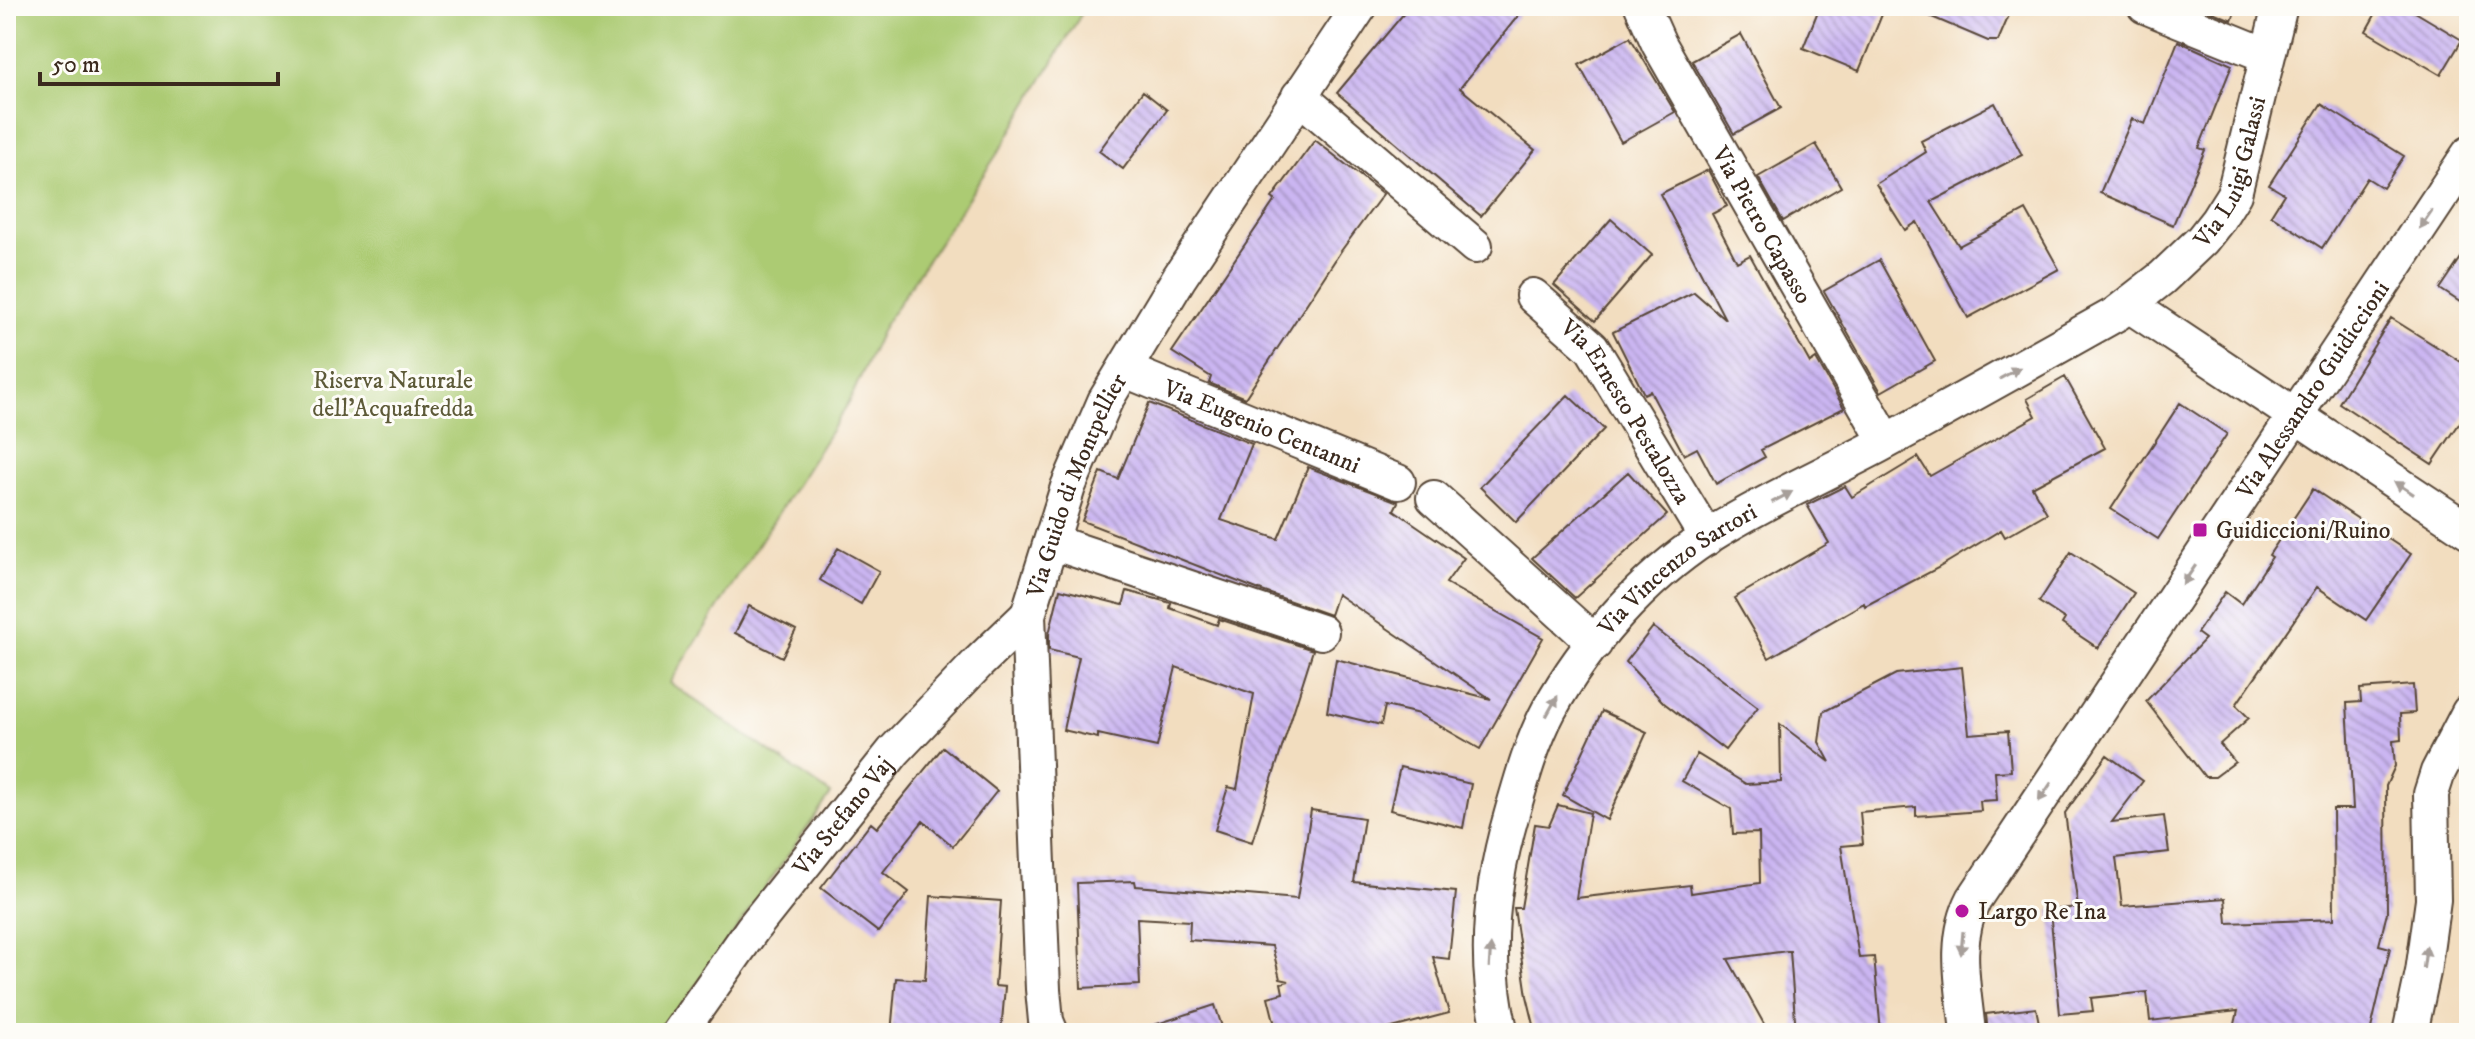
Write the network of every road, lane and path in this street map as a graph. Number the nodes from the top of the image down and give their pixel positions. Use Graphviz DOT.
graph roads {
  1 [pos="1360,6"];
  2 [pos="1642,6"];
  3 [pos="2145,6"];
  4 [pos="2280,6"];
  5 [pos="2266,55"];
  6 [pos="1299,96"];
  7 [pos="2469,154"];
  8 [pos="1475,246"];
  9 [pos="1533,296"];
  10 [pos="2129,305"];
  11 [pos="1125,370"];
  12 [pos="2295,417"];
  13 [pos="1886,441"];
  14 [pos="1398,482"];
  15 [pos="1434,498"];
  16 [pos="2469,531"];
  17 [pos="1707,538"];
  18 [pos="1052,542"];
  19 [pos="1028,615"];
  20 [pos="1321,632"];
  21 [pos="1595,643"];
  22 [pos="2469,712"];
  23 [pos="679,1033"];
  24 [pos="1051,1033"];
  25 [pos="1501,1033"];
  26 [pos="1968,1033"];
  27 [pos="2410,1033"];
  1 -- 6 [label="street, Via Guido di Montpellier"];
  2 -- 13 [label="street, Via Pietro Capasso"];
  3 -- 5 [label="street"];
  4 -- 5 [label="street, Via Luigi Galassi"];
  5 -- 10 [label="street, Via Luigi Galassi"];
  6 -- 8 [label="street"];
  6 -- 11 [label="street, Via Guido di Montpellier"];
  7 -- 12 [label="street, Via Alessandro Guidiccioni, one-way"];
  9 -- 17 [label="street, Via Ernesto Pestalozza"];
  10 -- 12 [label="street"];
  13 -- 10 [label="street, Via Vincenzo Sartori, one-way"];
  11 -- 14 [label="street, Via Eugenio Centanni"];
  11 -- 18 [label="street, Via Guido di Montpellier"];
  16 -- 12 [label="street, one-way"];
  12 -- 26 [label="street, Via Alessandro Guidiccioni, one-way"];
  17 -- 13 [label="street, Via Vincenzo Sartori, one-way"];
  15 -- 21 [label="street"];
  17 -- 21 [label="street, Via Vincenzo Sartori"];
  18 -- 19 [label="street, Via Guido di Montpellier"];
  18 -- 20 [label="street"];
  19 -- 23 [label="street, Via Stefano Vaj"];
  19 -- 24 [label="street, Via Guido di Montpellier"];
  25 -- 21 [label="street, Via Vincenzo Sartori, one-way"];
  27 -- 22 [label="street, one-way"];
}
